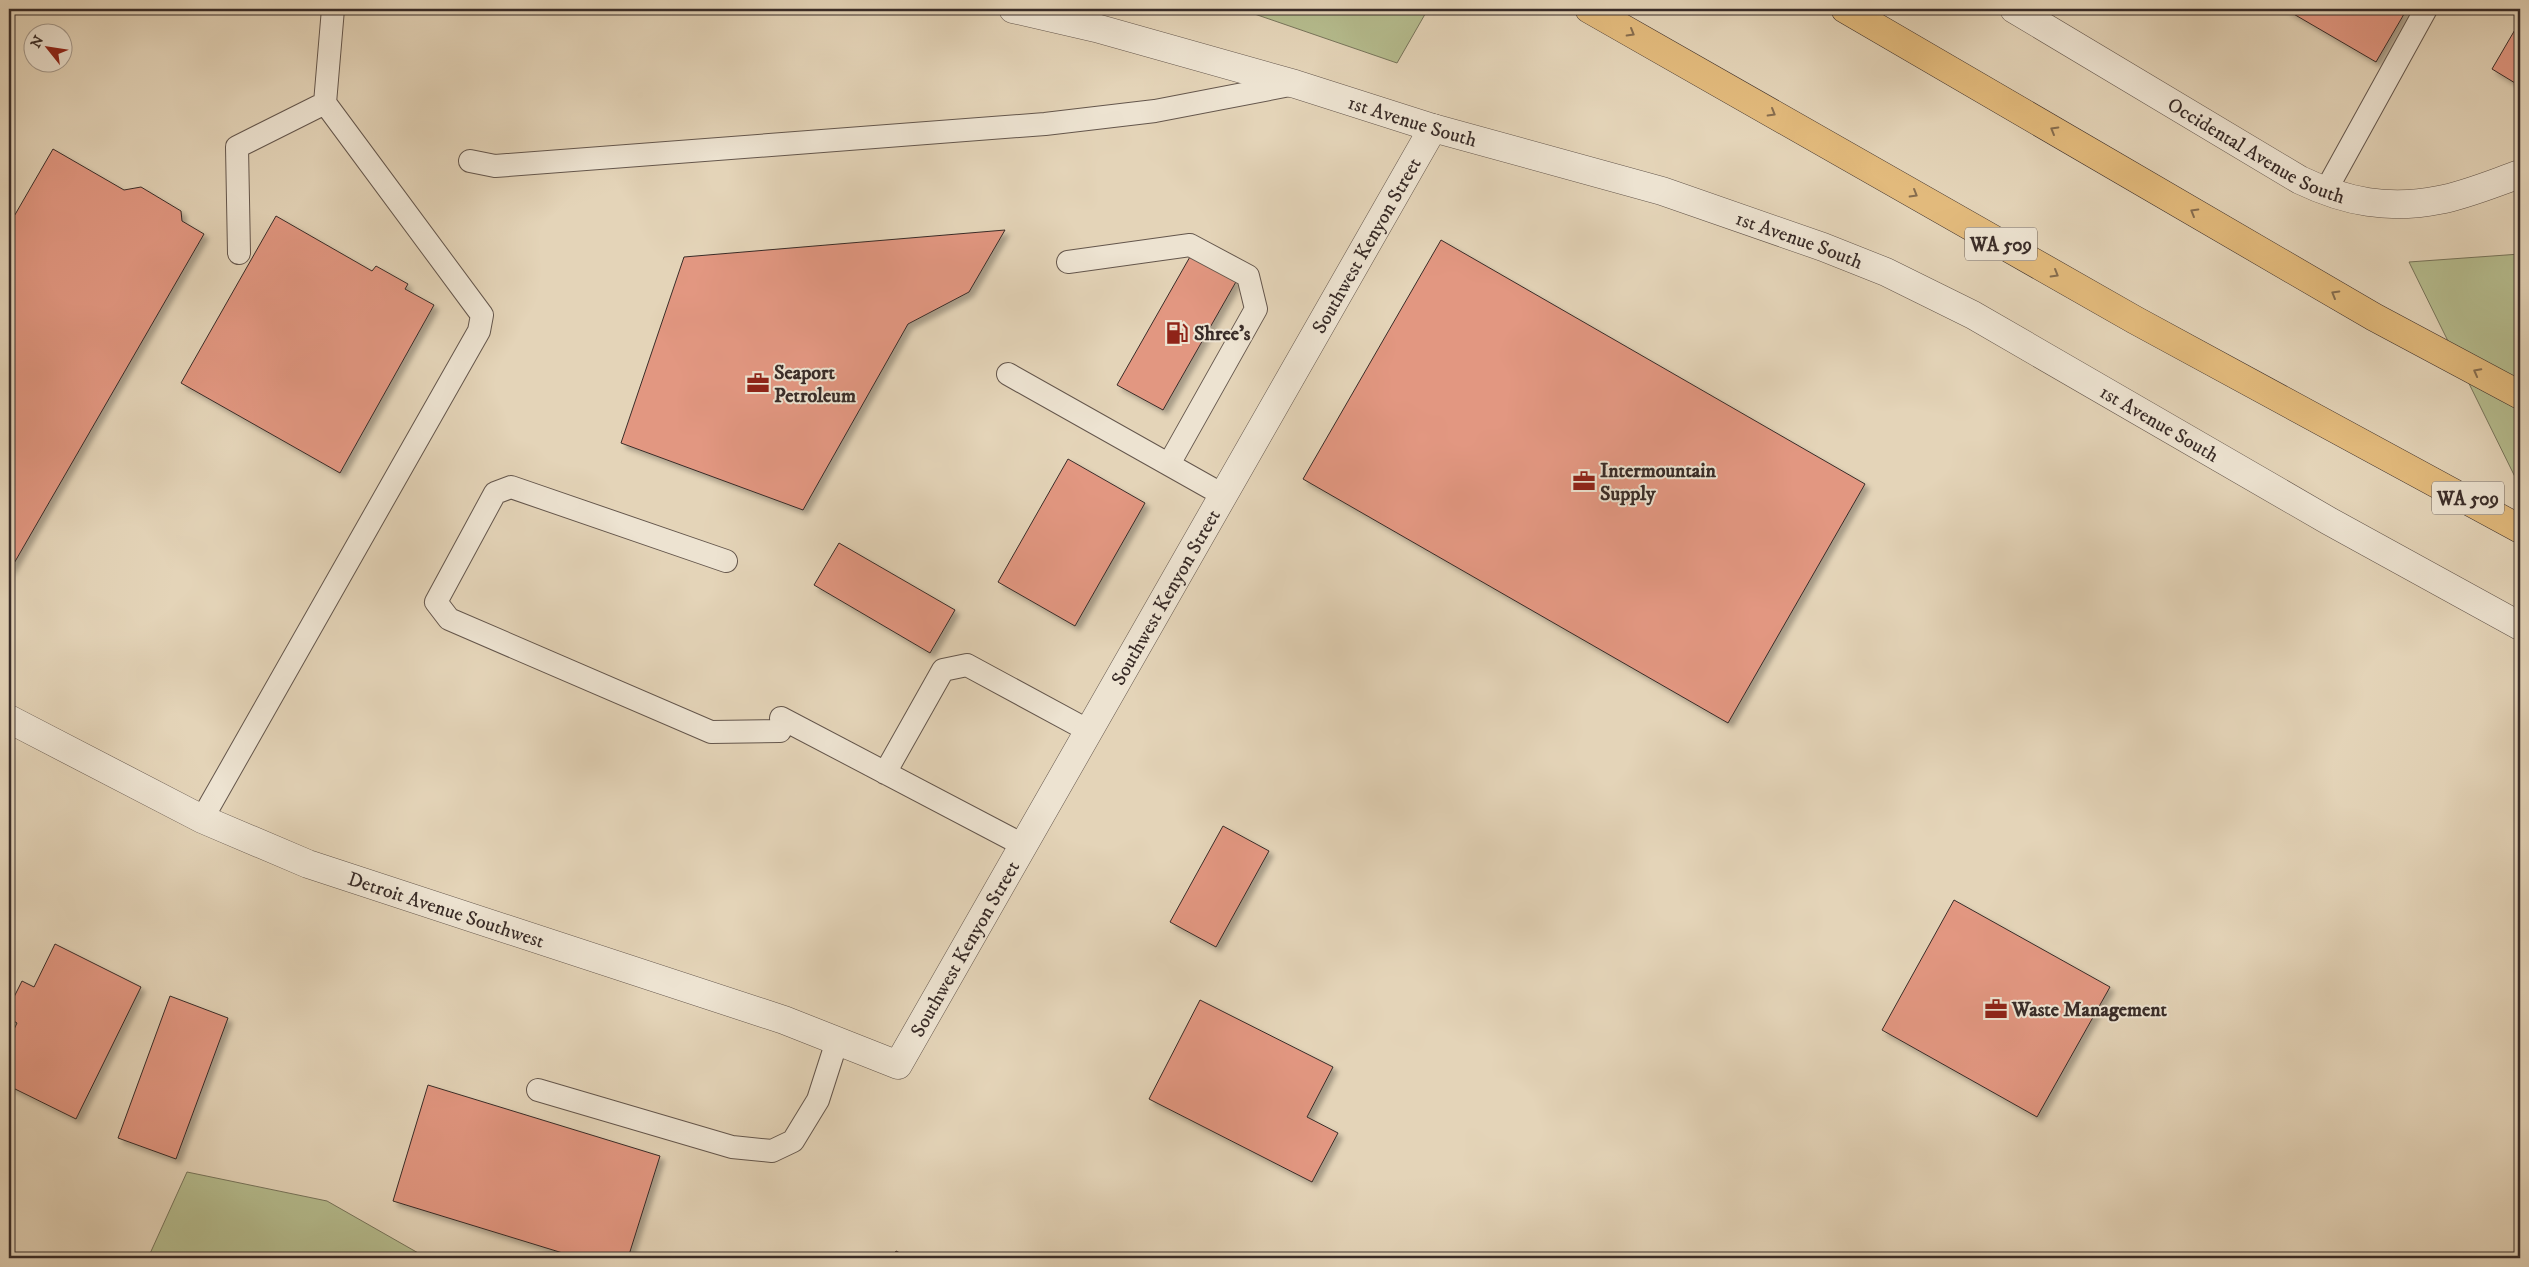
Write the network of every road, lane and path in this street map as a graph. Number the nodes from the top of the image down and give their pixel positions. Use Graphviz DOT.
graph roads {
  1 [pos="333,9"];
  2 [pos="1014,9"];
  3 [pos="1589,9"];
  4 [pos="1845,9"];
  5 [pos="2426,9"];
  6 [pos="2020,10"];
  7 [pos="1294,84"];
  8 [pos="325,103"];
  9 [pos="1433,128"];
  10 [pos="470,161"];
  11 [pos="2520,174"];
  12 [pos="2324,192"];
  13 [pos="239,253"];
  14 [pos="1068,262"];
  15 [pos="1008,374"];
  16 [pos="2520,395"];
  17 [pos="1169,464"];
  18 [pos="2416,474"];
  19 [pos="1224,495"];
  20 [pos="2520,521"];
  21 [pos="2520,529"];
  22 [pos="726,561"];
  23 [pos="2520,626"];
  24 [pos="9,719"];
  25 [pos="1089,731"];
  26 [pos="886,773"];
  27 [pos="202,819"];
  28 [pos="1023,845"];
  29 [pos="837,1041"];
  30 [pos="898,1064"];
  31 [pos="538,1090"];
  1 -- 8 [label="lane"];
  2 -- 7 [label="street, 1st Avenue South"];
  3 -- 18 [label="highway, WA 509, one-way"];
  16 -- 4 [label="highway, one-way"];
  5 -- 12 [label="lane"];
  6 -- 12 [label="street, Occidental Avenue South"];
  7 -- 9 [label="street, 1st Avenue South"];
  7 -- 10 [label="lane"];
  8 -- 13 [label="lane"];
  8 -- 27 [label="lane"];
  9 -- 19 [label="street, Southwest Kenyon Street"];
  9 -- 23 [label="street, 1st Avenue South"];
  11 -- 12 [label="street, Occidental Avenue South"];
  14 -- 17 [label="lane"];
  15 -- 17 [label="lane"];
  17 -- 19 [label="lane"];
  18 -- 20 [label="highway, WA 509"];
  18 -- 21 [label="highway"];
  19 -- 25 [label="street, Southwest Kenyon Street"];
  22 -- 26 [label="lane"];
  24 -- 27 [label="street, Detroit Avenue Southwest"];
  25 -- 26 [label="lane"];
  25 -- 28 [label="street, Southwest Kenyon Street"];
  26 -- 28 [label="lane"];
  27 -- 29 [label="street, Detroit Avenue Southwest"];
  28 -- 30 [label="street, Southwest Kenyon Street"];
  29 -- 30 [label="street, Detroit Avenue Southwest"];
  29 -- 31 [label="lane"];
}
